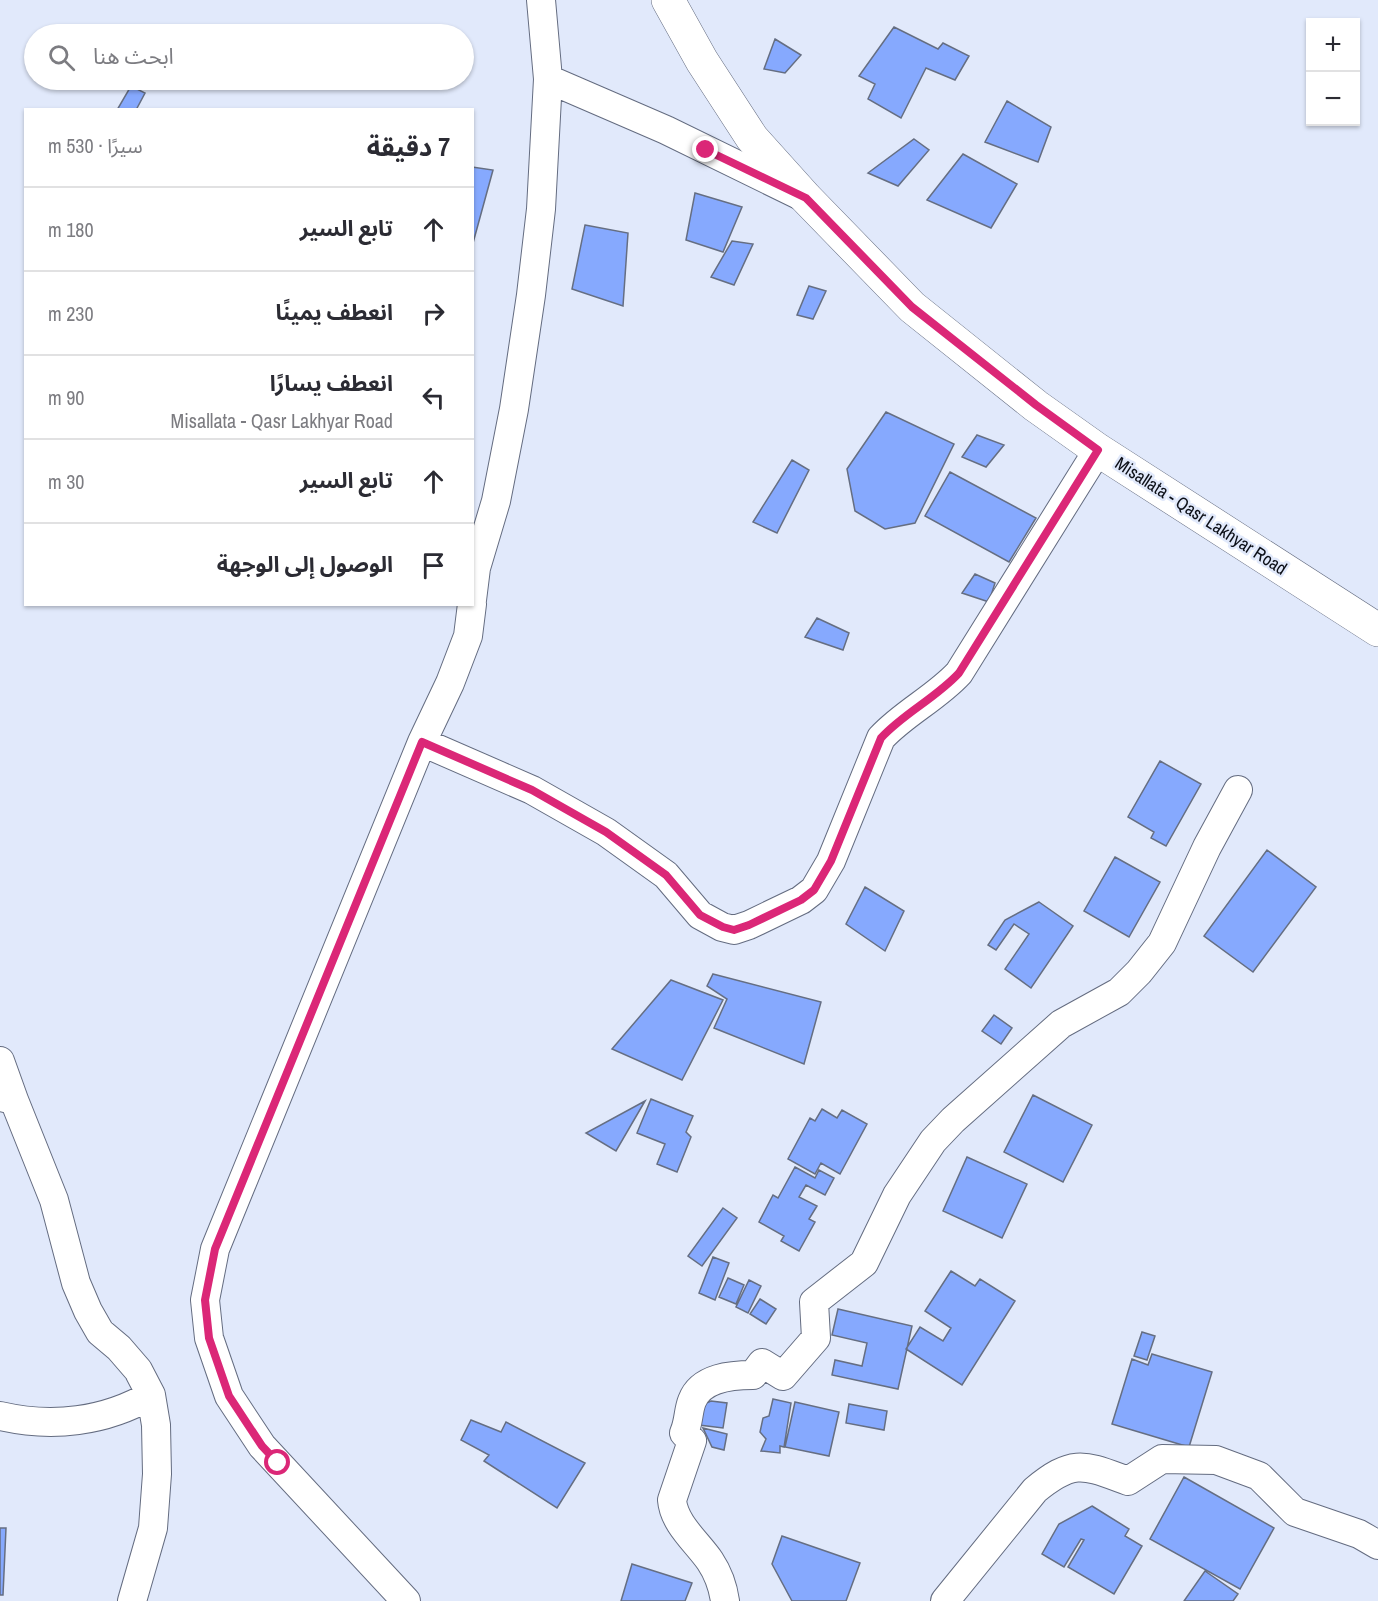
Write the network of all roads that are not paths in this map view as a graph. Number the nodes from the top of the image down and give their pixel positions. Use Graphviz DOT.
graph roads {
  1 [pos="541,0"];
  2 [pos="668,0"];
  3 [pos="548,79"];
  4 [pos="806,198"];
  5 [pos="1098,450"];
  6 [pos="474,587"];
  7 [pos="472,606"];
  8 [pos="1378,630"];
  9 [pos="422,742"];
  10 [pos="1238,790"];
  11 [pos="0,1061"];
  12 [pos="7,1099"];
  13 [pos="151,1395"];
  14 [pos="0,1416"];
  15 [pos="1378,1545"];
  16 [pos="132,1601"];
  17 [pos="406,1601"];
  18 [pos="725,1601"];
  19 [pos="945,1601"];
  1 -- 3 [label="street"];
  2 -- 4 [label="main road, Misallata - Qasr Lakhyar Road"];
  3 -- 4 [label="street"];
  3 -- 6 [label="street"];
  4 -- 5 [label="main road, Misallata - Qasr Lakhyar Road"];
  5 -- 8 [label="main road, Misallata - Qasr Lakhyar Road"];
  5 -- 9 [label="street"];
  7 -- 9 [label="street"];
  9 -- 17 [label="street"];
  10 -- 18 [label="street"];
  11 -- 12 [label="street"];
  12 -- 13 [label="street"];
  13 -- 14 [label="street"];
  13 -- 16 [label="street"];
  15 -- 19 [label="street"];
}
